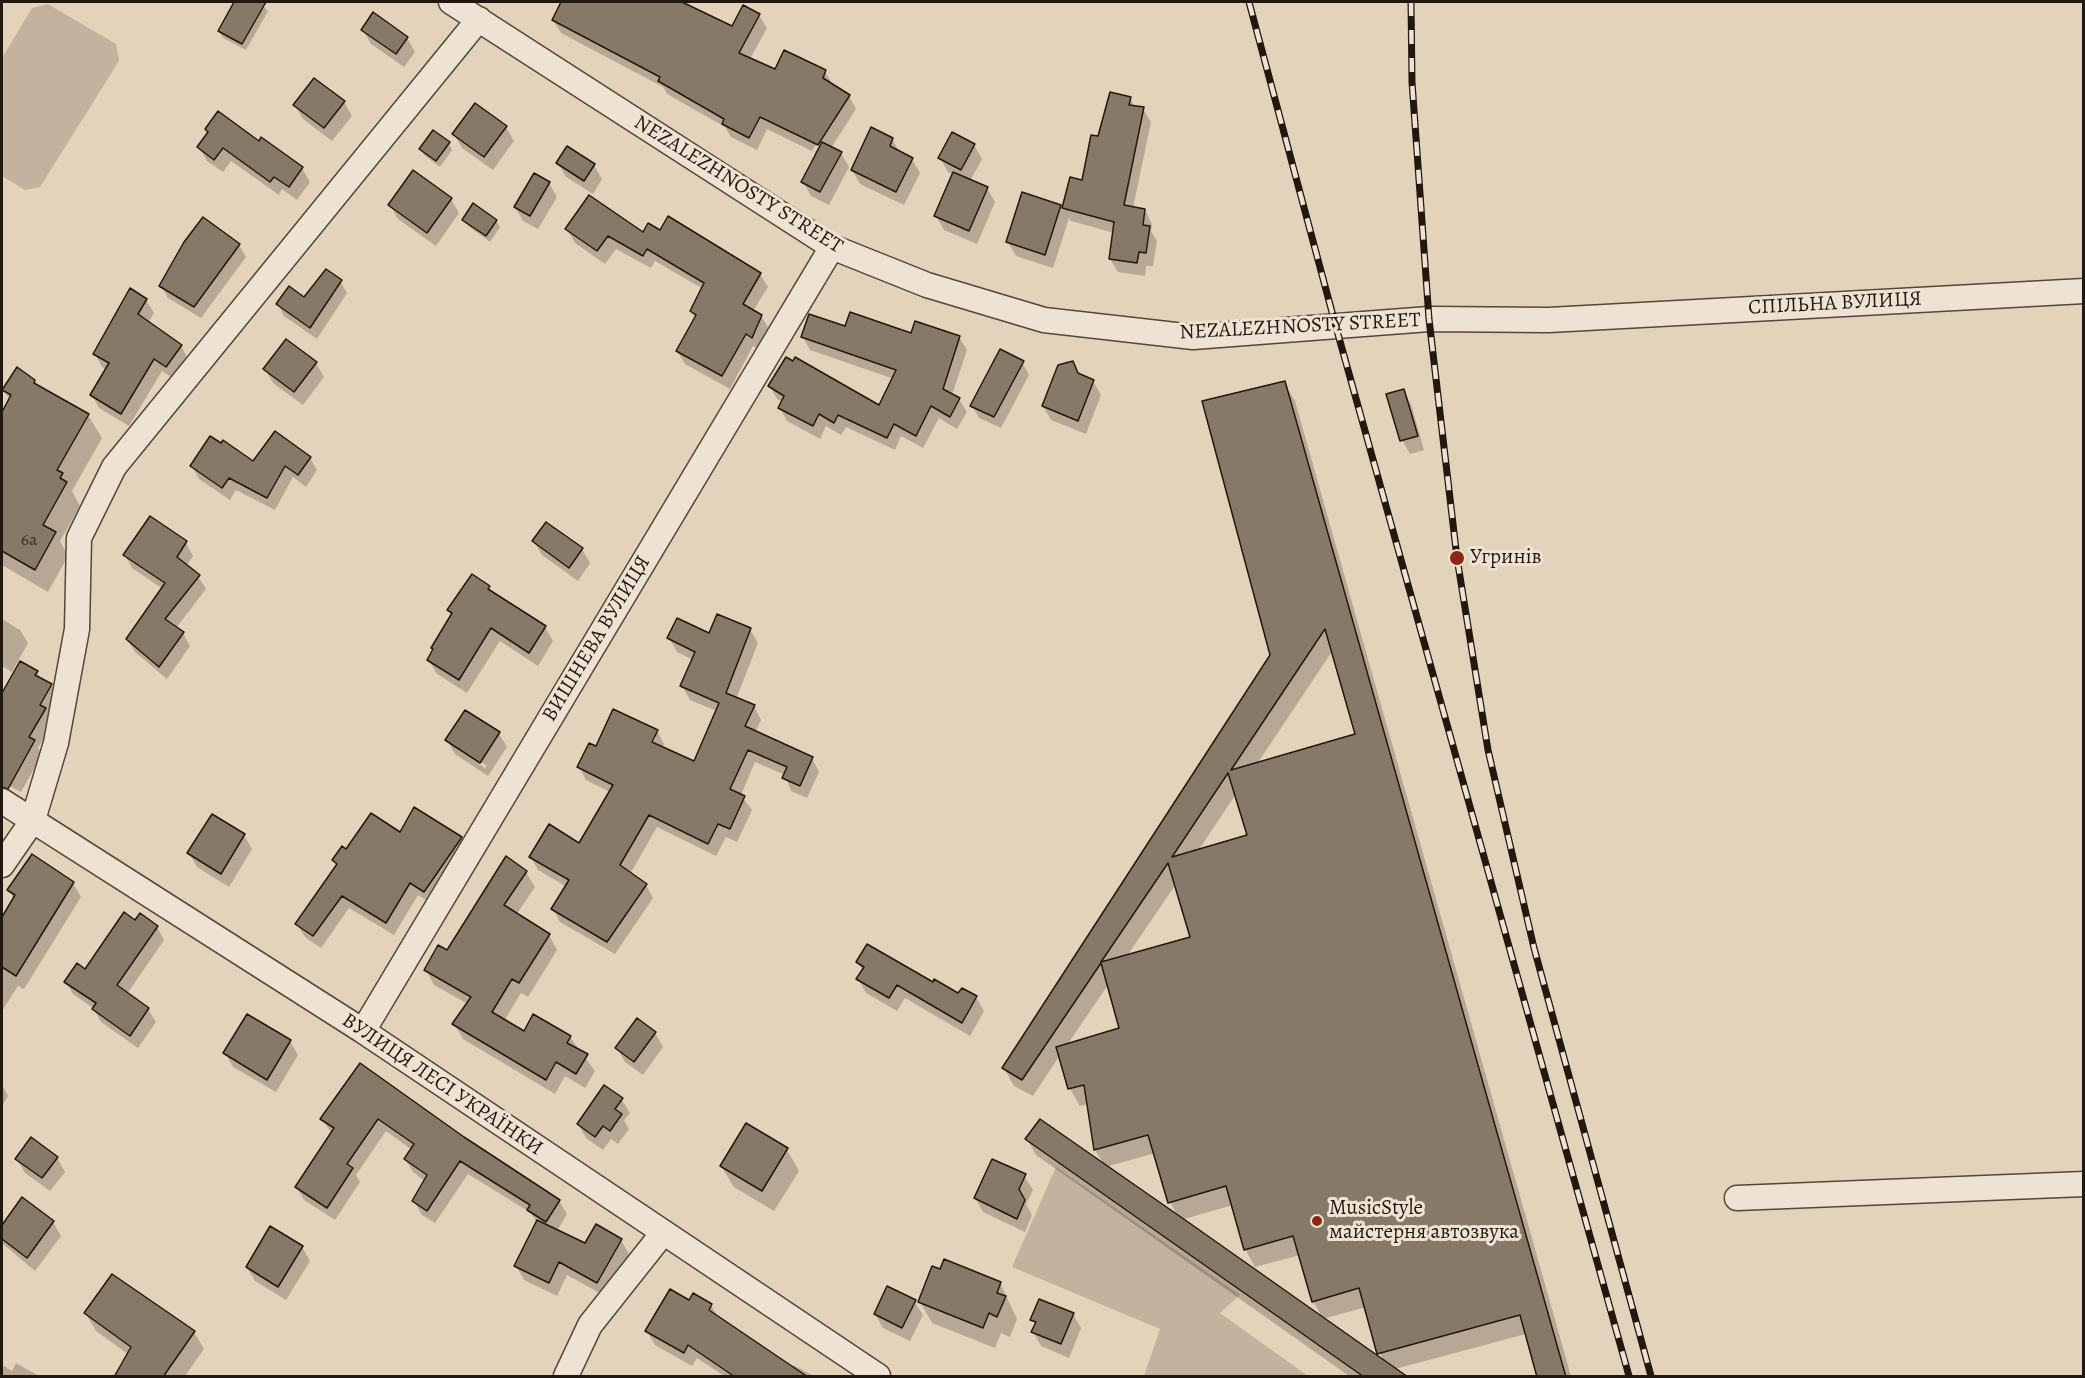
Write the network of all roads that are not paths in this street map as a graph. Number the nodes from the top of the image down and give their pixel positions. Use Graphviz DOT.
graph roads {
  1 [pos="451,2"];
  2 [pos="479,19"];
  3 [pos="832,248"];
  4 [pos="2084,291"];
  5 [pos="1586,318"];
  6 [pos="2,801"];
  7 [pos="33,820"];
  8 [pos="2,865"];
  9 [pos="363,1031"];
  10 [pos="2084,1184"];
  11 [pos="1737,1198"];
  12 [pos="663,1233"];
  13 [pos="566,1377"];
  14 [pos="878,1377"];
  1 -- 2 [label="street, NEZALEZHNOSTY STREET"];
  2 -- 3 [label="street, NEZALEZHNOSTY STREET"];
  2 -- 7 [label="street"];
  3 -- 5 [label="street, NEZALEZHNOSTY STREET"];
  3 -- 9 [label="street, ВИШНЕВА ВУЛИЦЯ"];
  4 -- 5 [label="street, СПІЛЬНА ВУЛИЦЯ"];
  6 -- 7 [label="street, ВУЛИЦЯ ЛЕСІ УКРАЇНКИ"];
  7 -- 8 [label="street"];
  7 -- 9 [label="street, ВУЛИЦЯ ЛЕСІ УКРАЇНКИ"];
  9 -- 12 [label="street, ВУЛИЦЯ ЛЕСІ УКРАЇНКИ"];
  10 -- 11 [label="street"];
  12 -- 13 [label="street"];
  12 -- 14 [label="street, ВУЛИЦЯ ЛЕСІ УКРАЇНКИ"];
}
